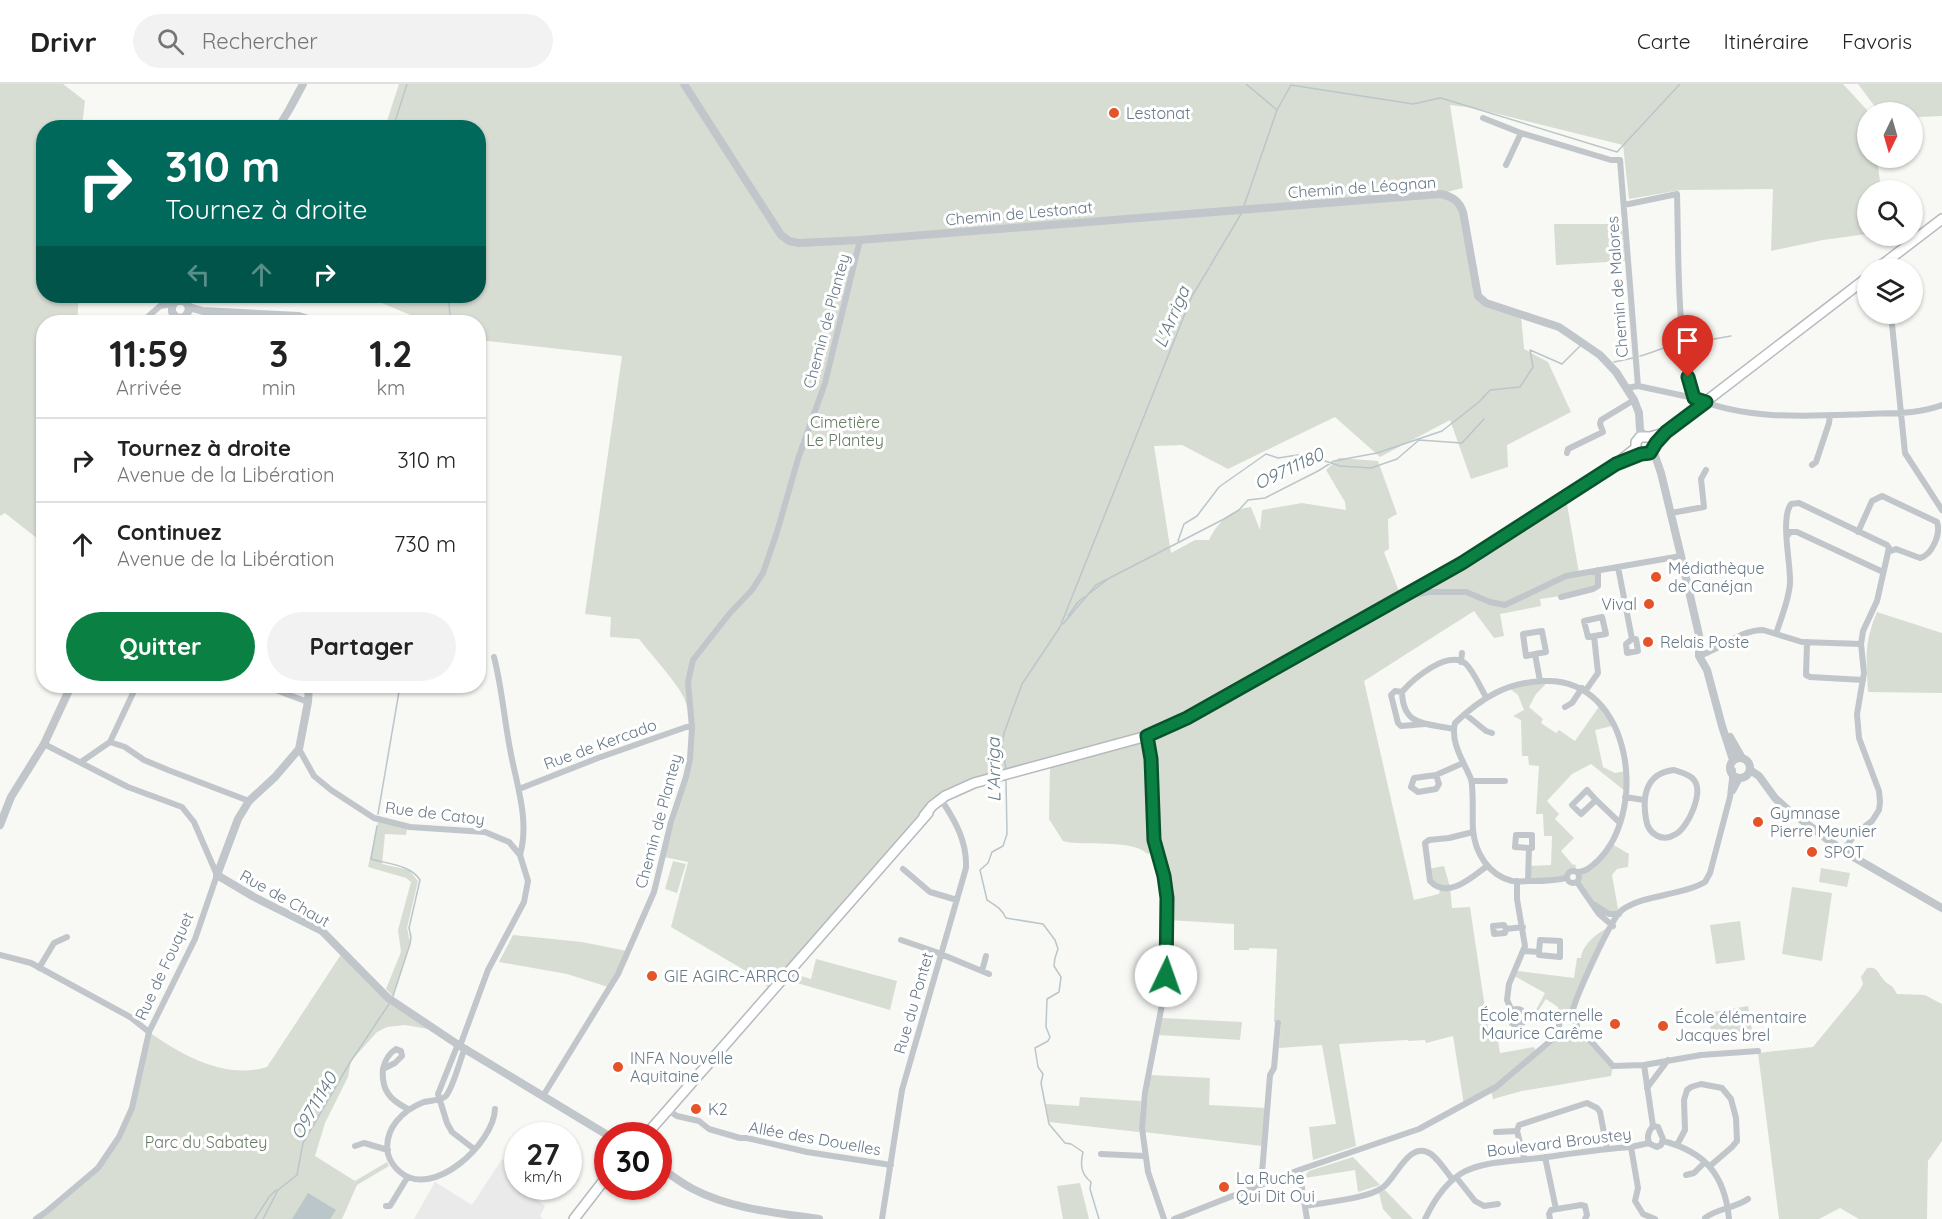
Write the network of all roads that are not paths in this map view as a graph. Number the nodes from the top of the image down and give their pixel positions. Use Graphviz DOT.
graph roads {
  1 [pos="303,84"];
  2 [pos="684,84"];
  3 [pos="1483,118"];
  4 [pos="283,120"];
  5 [pos="1521,133"];
  6 [pos="1506,165"];
  7 [pos="1624,205"];
  8 [pos="1244,209"];
  9 [pos="1940,224"];
  10 [pos="860,240"];
  11 [pos="1896,258"];
  12 [pos="1857,285"];
  13 [pos="179,309"];
  14 [pos="150,315"];
  15 [pos="280,315"];
  16 [pos="1892,324"];
  17 [pos="1638,386"];
  18 [pos="1626,388"];
  19 [pos="1694,398"];
  20 [pos="1634,400"];
  21 [pos="1706,402"];
  22 [pos="1942,405"];
  23 [pos="1902,412"];
  24 [pos="1830,415"];
  25 [pos="1645,446"];
  26 [pos="1567,453"];
  27 [pos="1812,465"];
  28 [pos="1706,470"];
  29 [pos="1942,510"];
  30 [pos="1671,513"];
  31 [pos="1858,532"];
  32 [pos="1788,535"];
  33 [pos="1888,552"];
  34 [pos="1681,556"];
  35 [pos="1618,567"];
  36 [pos="1598,570"];
  37 [pos="1883,572"];
  38 [pos="1401,597"];
  39 [pos="1561,597"];
  40 [pos="1776,634"];
  41 [pos="1594,636"];
  42 [pos="1632,639"];
  43 [pos="1807,642"];
  44 [pos="1861,644"];
  45 [pos="1462,653"];
  46 [pos="1535,654"];
  47 [pos="1699,656"];
  48 [pos="494,657"];
  49 [pos="1461,662"];
  50 [pos="1863,680"];
  51 [pos="1540,681"];
  52 [pos="1584,689"];
  53 [pos="1402,692"];
  54 [pos="68,693"];
  55 [pos="134,693"];
  56 [pos="284,693"];
  57 [pos="309,693"];
  58 [pos="1486,696"];
  59 [pos="1714,697"];
  60 [pos="308,702"];
  61 [pos="1565,706"];
  62 [pos="1465,714"];
  63 [pos="1428,724"];
  64 [pos="692,725"];
  65 [pos="1454,729"];
  66 [pos="1492,733"];
  67 [pos="1147,736"];
  68 [pos="110,742"];
  69 [pos="44,744"];
  70 [pos="299,749"];
  71 [pos="1742,758"];
  72 [pos="1733,760"];
  73 [pos="81,762"];
  74 [pos="1463,763"];
  75 [pos="1733,770"];
  76 [pos="1436,775"];
  77 [pos="1745,775"];
  78 [pos="1472,781"];
  79 [pos="1505,781"];
  80 [pos="519,789"];
  81 [pos="960,789"];
  82 [pos="1730,797"];
  83 [pos="1625,798"];
  84 [pos="1596,800"];
  85 [pos="1644,800"];
  86 [pos="249,801"];
  87 [pos="942,801"];
  88 [pos="924,816"];
  89 [pos="1619,822"];
  90 [pos="0,825"];
  91 [pos="1473,832"];
  92 [pos="1529,848"];
  93 [pos="1843,851"];
  94 [pos="520,855"];
  95 [pos="1487,866"];
  96 [pos="908,870"];
  97 [pos="1577,872"];
  98 [pos="217,875"];
  99 [pos="1566,878"];
  100 [pos="1528,881"];
  101 [pos="1517,882"];
  102 [pos="1577,882"];
  103 [pos="957,900"];
  104 [pos="1594,905"];
  105 [pos="1942,908"];
  106 [pos="1619,914"];
  107 [pos="1613,926"];
  108 [pos="1523,927"];
  109 [pos="1506,929"];
  110 [pos="67,937"];
  111 [pos="901,940"];
  112 [pos="1524,951"];
  113 [pos="1539,952"];
  114 [pos="0,954"];
  115 [pos="941,955"];
  116 [pos="986,956"];
  117 [pos="39,968"];
  118 [pos="1512,1011"];
  119 [pos="1571,1017"];
  120 [pos="1278,1023"];
  121 [pos="149,1032"];
  122 [pos="1561,1032"];
  123 [pos="1576,1032"];
  124 [pos="462,1046"];
  125 [pos="1758,1051"];
  126 [pos="1668,1060"];
  127 [pos="1644,1065"];
  128 [pos="383,1069"];
  129 [pos="1647,1088"];
  130 [pos="543,1096"];
  131 [pos="440,1099"];
  132 [pos="408,1109"];
  133 [pos="495,1109"];
  134 [pos="668,1110"];
  135 [pos="657,1122"];
  136 [pos="1653,1126"];
  137 [pos="594,1127"];
  138 [pos="1517,1131"];
  139 [pos="1496,1132"];
  140 [pos="1664,1141"];
  141 [pos="1649,1143"];
  142 [pos="1677,1145"];
  143 [pos="355,1146"];
  144 [pos="1631,1148"];
  145 [pos="474,1149"];
  146 [pos="1607,1149"];
  147 [pos="388,1150"];
  148 [pos="1101,1154"];
  149 [pos="1144,1156"];
  150 [pos="1545,1157"];
  151 [pos="1524,1158"];
  152 [pos="1708,1164"];
  153 [pos="891,1165"];
  154 [pos="1299,1170"];
  155 [pos="1686,1175"];
  156 [pos="672,1176"];
  157 [pos="407,1178"];
  158 [pos="1454,1178"];
  159 [pos="1261,1185"];
  160 [pos="594,1197"];
  161 [pos="1748,1198"];
  162 [pos="594,1199"];
  163 [pos="1498,1204"];
  164 [pos="386,1206"];
  165 [pos="1305,1206"];
  166 [pos="1728,1208"];
  167 [pos="1556,1209"];
  168 [pos="1705,1218"];
  169 [pos="36,1219"];
  170 [pos="577,1219"];
  171 [pos="819,1219"];
  172 [pos="882,1219"];
  173 [pos="1164,1219"];
  174 [pos="1174,1219"];
  175 [pos="1307,1219"];
  176 [pos="1425,1219"];
  177 [pos="1550,1219"];
  178 [pos="1585,1219"];
  179 [pos="1655,1219"];
  180 [pos="1729,1219"];
  1 -- 4 [label="street"];
  2 -- 10 [label="street, Chemin de Lestonat"];
  3 -- 5 [label="street"];
  5 -- 6 [label="street"];
  5 -- 7 [label="street"];
  7 -- 17 [label="street, Chemin de Malores"];
  7 -- 19 [label="street, Chemin de Malores"];
  8 -- 10 [label="street, Chemin de Lestonat"];
  8 -- 18 [label="street, Chemin de Léognan"];
  9 -- 11 [label="main road"];
  10 -- 64 [label="street, Chemin de Plantey"];
  12 -- 21 [label="main road"];
  13 -- 14 [label="street"];
  13 -- 15 [label="street"];
  16 -- 23 [label="street"];
  17 -- 18 [label="street"];
  17 -- 19 [label="street"];
  18 -- 20 [label="street, Chemin de Léognan"];
  19 -- 21 [label="street"];
  20 -- 25 [label="street, Chemin de Léognan"];
  20 -- 26 [label="street"];
  21 -- 24 [label="street"];
  21 -- 25 [label="main road"];
  22 -- 23 [label="street"];
  23 -- 24 [label="street"];
  23 -- 29 [label="street"];
  24 -- 27 [label="street"];
  25 -- 30 [label="street"];
  25 -- 38 [label="main road"];
  28 -- 30 [label="street"];
  30 -- 34 [label="street"];
  31 -- 32 [label="street"];
  31 -- 33 [label="street"];
  31 -- 33 [label="street"];
  32 -- 37 [label="street"];
  32 -- 40 [label="street"];
  33 -- 37 [label="street"];
  34 -- 35 [label="street"];
  34 -- 47 [label="street"];
  35 -- 36 [label="street"];
  35 -- 42 [label="street"];
  36 -- 38 [label="street"];
  36 -- 39 [label="street"];
  37 -- 44 [label="street"];
  38 -- 67 [label="main road"];
  40 -- 43 [label="street"];
  40 -- 47 [label="street"];
  41 -- 52 [label="street"];
  43 -- 44 [label="street"];
  43 -- 50 [label="street"];
  44 -- 50 [label="street"];
  45 -- 49 [label="street"];
  46 -- 46 [label="street"];
  46 -- 51 [label="street"];
  47 -- 59 [label="street"];
  48 -- 80 [label="street"];
  49 -- 53 [label="street"];
  49 -- 58 [label="street"];
  50 -- 93 [label="street"];
  51 -- 52 [label="street"];
  51 -- 58 [label="street"];
  52 -- 61 [label="street"];
  52 -- 83 [label="street"];
  53 -- 63 [label="street"];
  53 -- 63 [label="street"];
  54 -- 69 [label="street"];
  55 -- 68 [label="street"];
  56 -- 60 [label="street"];
  57 -- 60 [label="street"];
  58 -- 62 [label="street"];
  59 -- 71 [label="street"];
  59 -- 72 [label="street"];
  60 -- 70 [label="street"];
  62 -- 65 [label="street"];
  62 -- 66 [label="street"];
  63 -- 65 [label="street"];
  64 -- 80 [label="street, Rue de Kercado"];
  64 -- 130 [label="street, Chemin de Plantey"];
  65 -- 74 [label="street"];
  67 -- 81 [label="main road"];
  67 -- 149 [label="street"];
  68 -- 73 [label="street"];
  68 -- 86 [label="street"];
  69 -- 73 [label="street, Rue de Chaut"];
  69 -- 90 [label="street"];
  70 -- 86 [label="street, Rue de Fouquet"];
  70 -- 94 [label="street, Rue de Catoy"];
  71 -- 72 [label="street"];
  71 -- 77 [label="street"];
  72 -- 75 [label="street"];
  73 -- 98 [label="street, Rue de Chaut"];
  74 -- 76 [label="street"];
  74 -- 78 [label="street"];
  75 -- 77 [label="street"];
  75 -- 82 [label="street"];
  77 -- 82 [label="street"];
  77 -- 93 [label="street"];
  78 -- 79 [label="street"];
  78 -- 91 [label="street"];
  80 -- 94 [label="street"];
  81 -- 87 [label="main road"];
  81 -- 88 [label="main road"];
  82 -- 106 [label="street"];
  83 -- 85 [label="street"];
  83 -- 89 [label="street"];
  84 -- 89 [label="street"];
  85 -- 85 [label="street"];
  86 -- 98 [label="street, Rue de Fouquet"];
  87 -- 88 [label="main road"];
  87 -- 103 [label="street, Rue du Pontet"];
  88 -- 134 [label="main road"];
  89 -- 97 [label="street"];
  91 -- 95 [label="street"];
  91 -- 95 [label="street"];
  92 -- 100 [label="street"];
  93 -- 105 [label="street"];
  94 -- 124 [label="street"];
  95 -- 101 [label="street"];
  96 -- 103 [label="street"];
  97 -- 99 [label="street"];
  97 -- 102 [label="street"];
  98 -- 121 [label="street, Rue de Fouquet"];
  98 -- 124 [label="street, Rue de Chaut"];
  99 -- 100 [label="street"];
  99 -- 102 [label="street"];
  100 -- 101 [label="street"];
  101 -- 108 [label="street"];
  102 -- 104 [label="street"];
  103 -- 115 [label="street, Rue du Pontet"];
  104 -- 106 [label="street"];
  104 -- 107 [label="street"];
  106 -- 107 [label="street"];
  107 -- 119 [label="street"];
  108 -- 109 [label="street"];
  108 -- 112 [label="street"];
  110 -- 117 [label="street"];
  111 -- 115 [label="street"];
  112 -- 113 [label="street"];
  112 -- 118 [label="street"];
  114 -- 117 [label="street"];
  115 -- 116 [label="street"];
  115 -- 153 [label="street, Rue du Pontet"];
  117 -- 121 [label="street"];
  119 -- 122 [label="street"];
  119 -- 123 [label="street"];
  120 -- 159 [label="street"];
  121 -- 169 [label="street, Rue de Fouquet"];
  122 -- 123 [label="street"];
  122 -- 154 [label="street"];
  123 -- 127 [label="street"];
  124 -- 130 [label="street, Rue de Chaut"];
  124 -- 131 [label="street"];
  124 -- 131 [label="street"];
  125 -- 126 [label="street"];
  126 -- 127 [label="street"];
  126 -- 129 [label="street"];
  127 -- 129 [label="street, Boulevard Broustey"];
  128 -- 132 [label="street"];
  129 -- 136 [label="street, Boulevard Broustey"];
  130 -- 137 [label="street, Rue de Chaut"];
  131 -- 132 [label="street"];
  131 -- 145 [label="street"];
  132 -- 147 [label="street"];
  133 -- 145 [label="street"];
  134 -- 135 [label="main road"];
  134 -- 153 [label="street, Allée des Douelles"];
  136 -- 140 [label="street, Boulevard Broustey"];
  136 -- 141 [label="street, Boulevard Broustey"];
  138 -- 139 [label="street"];
  138 -- 146 [label="street"];
  138 -- 151 [label="street"];
  140 -- 141 [label="street, Boulevard Broustey"];
  140 -- 142 [label="street, Boulevard Broustey"];
  141 -- 144 [label="street, Boulevard Broustey"];
  142 -- 152 [label="street, Boulevard Broustey"];
  142 -- 152 [label="street"];
  143 -- 147 [label="street"];
  144 -- 146 [label="street, Boulevard Broustey"];
  144 -- 179 [label="street"];
  145 -- 157 [label="street"];
  146 -- 150 [label="street, Boulevard Broustey"];
  147 -- 157 [label="street"];
  148 -- 149 [label="street"];
  149 -- 173 [label="street"];
  150 -- 151 [label="street, Boulevard Broustey"];
  150 -- 167 [label="street"];
  151 -- 158 [label="street, Boulevard Broustey"];
  152 -- 155 [label="street"];
  152 -- 166 [label="street"];
  153 -- 172 [label="street, Rue du Pontet"];
  154 -- 159 [label="street"];
  154 -- 165 [label="street"];
  156 -- 171 [label="street"];
  157 -- 164 [label="street"];
  158 -- 163 [label="street"];
  158 -- 165 [label="street"];
  158 -- 176 [label="street, Boulevard Broustey"];
  159 -- 174 [label="street"];
  160 -- 170 [label="main road"];
  161 -- 166 [label="street"];
  162 -- 170 [label="main road"];
  165 -- 175 [label="street"];
  166 -- 168 [label="street"];
  166 -- 180 [label="street"];
  167 -- 177 [label="street"];
  167 -- 178 [label="street"];
}
